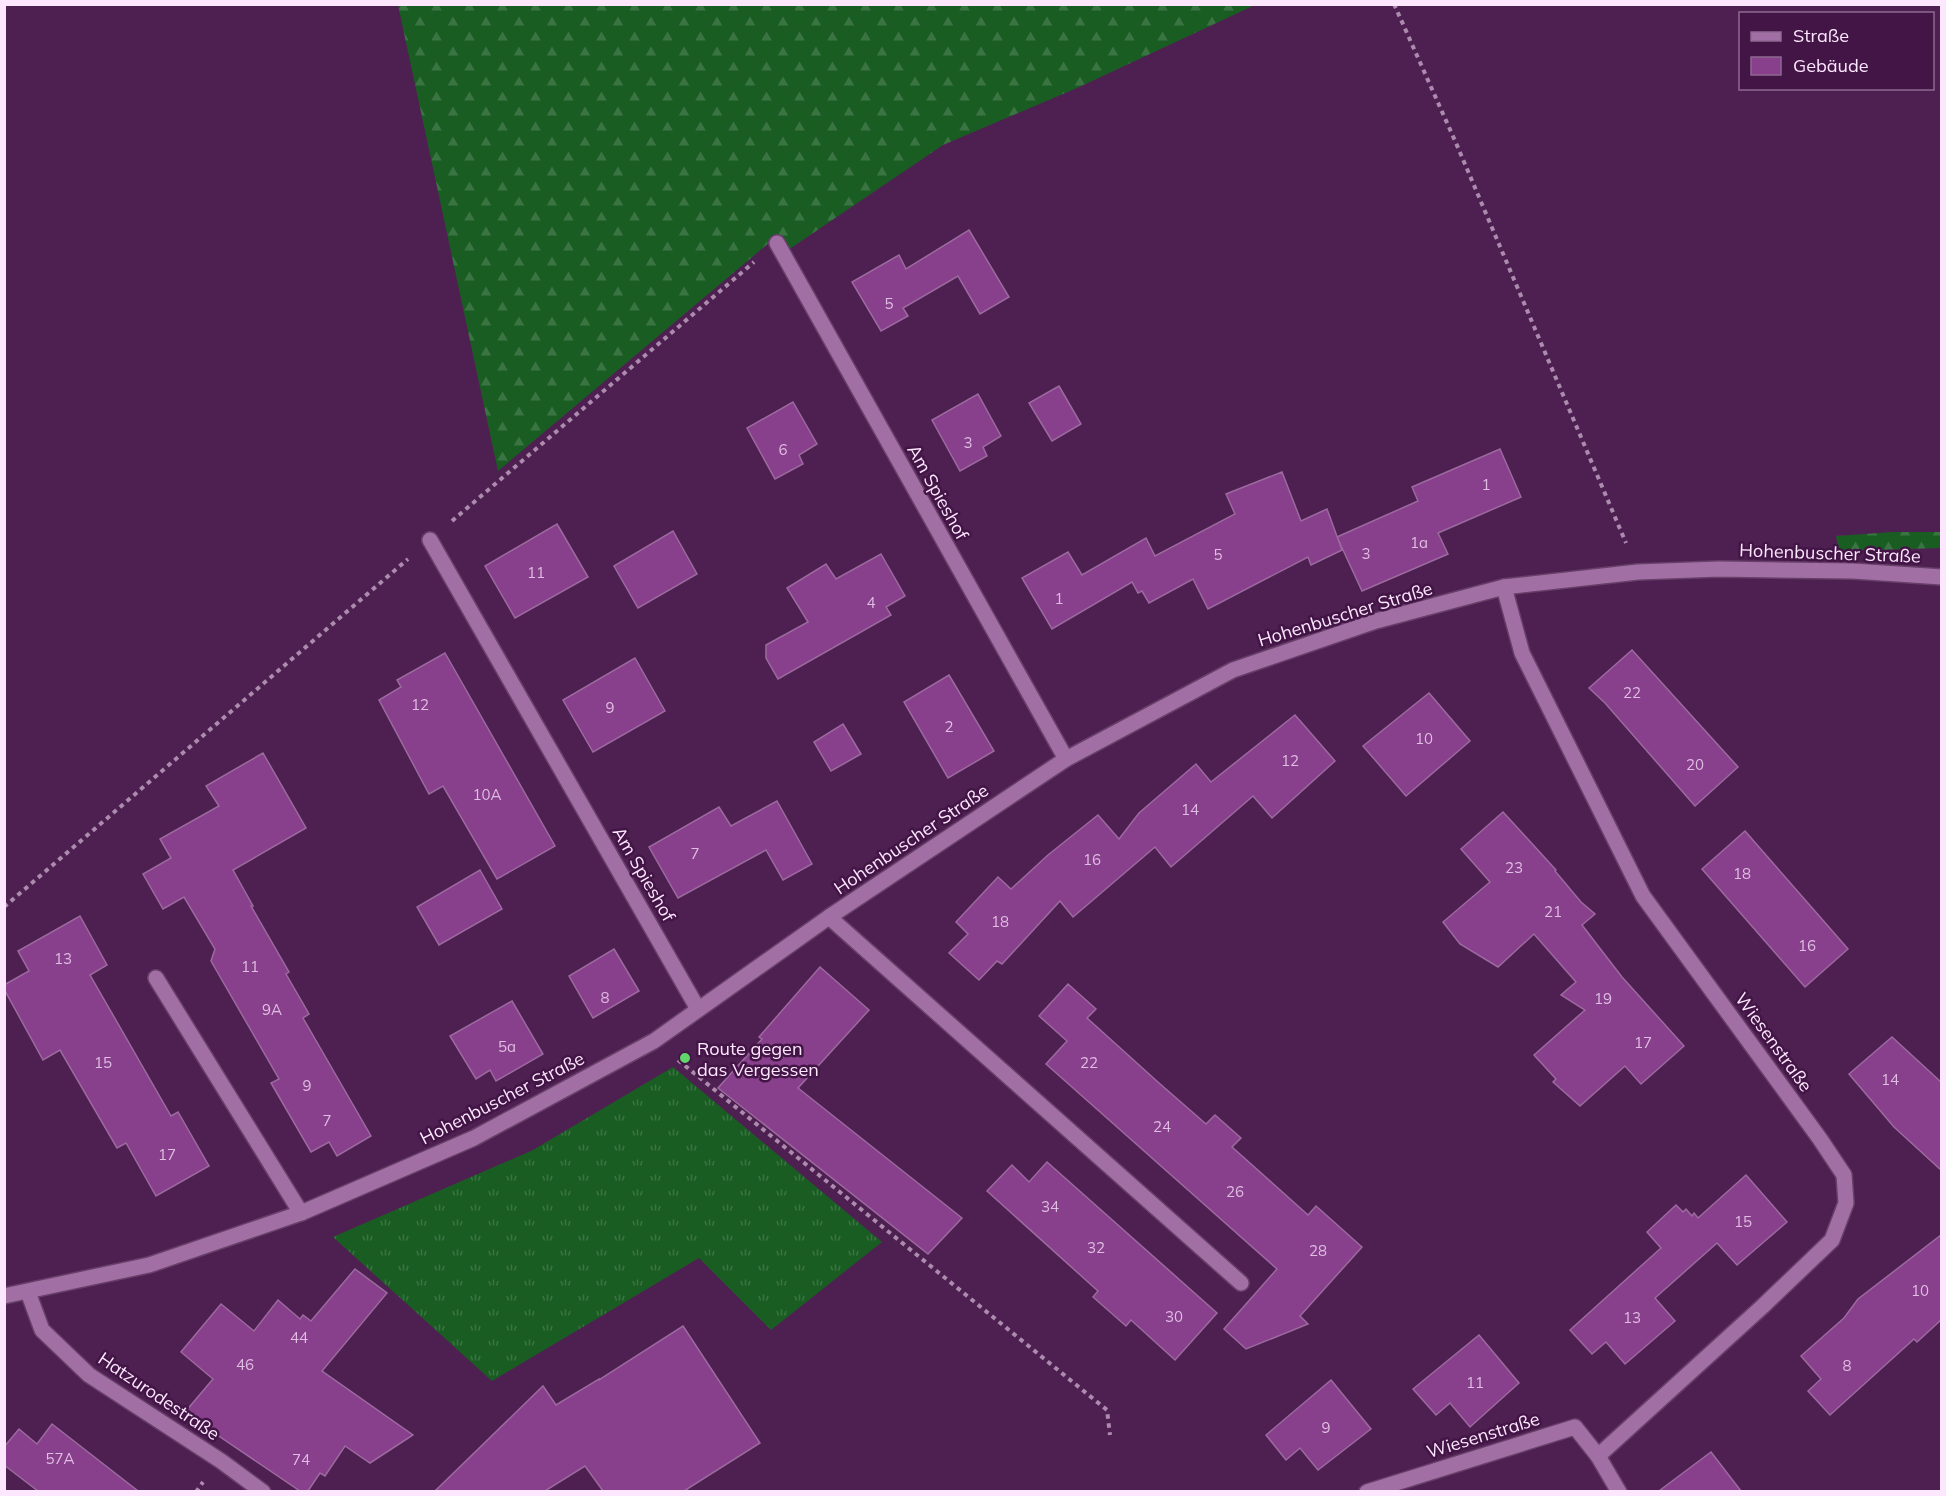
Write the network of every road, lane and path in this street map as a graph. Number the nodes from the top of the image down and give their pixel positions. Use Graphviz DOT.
graph roads {
  1 [pos="1394,4"];
  2 [pos="777,243"];
  3 [pos="430,540"];
  4 [pos="1638,572"];
  5 [pos="1941,578"];
  6 [pos="1504,587"];
  7 [pos="1066,759"];
  8 [pos="4,907"];
  9 [pos="829,917"];
  10 [pos="156,978"];
  11 [pos="698,1009"];
  12 [pos="654,1041"];
  13 [pos="301,1213"];
  14 [pos="1241,1283"];
  15 [pos="28,1292"];
  16 [pos="4,1296"];
  17 [pos="1110,1435"];
  18 [pos="1598,1456"];
  19 [pos="262,1491"];
  20 [pos="1367,1491"];
  21 [pos="1619,1491"];
  1 -- 4 [label="path"];
  2 -- 3 [label="path"];
  2 -- 7 [label="street, Am Spieshof"];
  3 -- 8 [label="path"];
  3 -- 11 [label="street, Am Spieshof"];
  4 -- 5 [label="street, Hohenbuscher Straße"];
  4 -- 6 [label="street, Hohenbuscher Straße"];
  6 -- 7 [label="street, Hohenbuscher Straße"];
  6 -- 18 [label="street, Wiesenstraße"];
  7 -- 9 [label="street, Hohenbuscher Straße"];
  9 -- 11 [label="street, Hohenbuscher Straße"];
  9 -- 14 [label="street, Hohenbuscher Straße"];
  10 -- 13 [label="street"];
  11 -- 12 [label="street, Hohenbuscher Straße"];
  12 -- 13 [label="street, Hohenbuscher Straße"];
  12 -- 17 [label="path"];
  13 -- 15 [label="street, Hohenbuscher Straße"];
  15 -- 16 [label="street, Hohenbuscher Straße"];
  15 -- 19 [label="street, Hatzurodestraße"];
  18 -- 20 [label="street, Wiesenstraße"];
  18 -- 21 [label="street, Wiesenstraße"];
}
